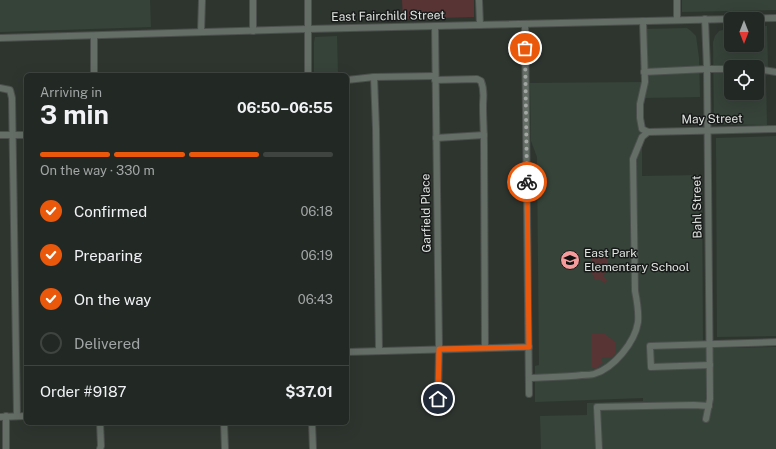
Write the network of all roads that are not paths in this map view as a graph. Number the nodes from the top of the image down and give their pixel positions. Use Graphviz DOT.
graph roads {
  1 [pos="202,0"];
  2 [pos="253,0"];
  3 [pos="308,0"];
  4 [pos="479,0"];
  5 [pos="677,0"];
  6 [pos="776,18"];
  7 [pos="706,19"];
  8 [pos="677,20"];
  9 [pos="643,21"];
  10 [pos="525,24"];
  11 [pos="480,25"];
  12 [pos="435,26"];
  13 [pos="308,29"];
  14 [pos="253,31"];
  15 [pos="201,32"];
  16 [pos="94,36"];
  17 [pos="0,38"];
  18 [pos="707,69"];
  19 [pos="724,69"];
  20 [pos="764,70"];
  21 [pos="644,72"];
  22 [pos="776,72"];
  23 [pos="94,73"];
  24 [pos="308,73"];
  25 [pos="374,77"];
  26 [pos="435,78"];
  27 [pos="349,80"];
  28 [pos="0,88"];
  29 [pos="776,129"];
  30 [pos="708,130"];
  31 [pos="648,132"];
  32 [pos="0,135"];
  33 [pos="12,135"];
  34 [pos="24,135"];
  35 [pos="484,135"];
  36 [pos="436,138"];
  37 [pos="776,342"];
  38 [pos="710,344"];
  39 [pos="529,347"];
  40 [pos="485,348"];
  41 [pos="439,349"];
  42 [pos="379,351"];
  43 [pos="349,352"];
  44 [pos="710,365"];
  45 [pos="530,378"];
  46 [pos="529,394"];
  47 [pos="438,399"];
  48 [pos="709,406"];
  49 [pos="17,416"];
  50 [pos="24,416"];
  51 [pos="3,417"];
  52 [pos="706,419"];
  53 [pos="100,425"];
  54 [pos="224,425"];
  55 [pos="312,425"];
  56 [pos="6,449"];
  57 [pos="100,449"];
  58 [pos="225,449"];
  59 [pos="313,449"];
  60 [pos="599,449"];
  1 -- 15 [label="street"];
  2 -- 14 [label="street"];
  3 -- 13 [label="street"];
  4 -- 11 [label="street"];
  5 -- 8 [label="street"];
  6 -- 7 [label="street, East Fairchild Street"];
  7 -- 8 [label="street, East Fairchild Street"];
  7 -- 18 [label="street, Bahl Street"];
  8 -- 9 [label="street, East Fairchild Street"];
  9 -- 10 [label="street, East Fairchild Street"];
  9 -- 21 [label="street"];
  10 -- 11 [label="street, East Fairchild Street"];
  10 -- 39 [label="street"];
  11 -- 12 [label="street, East Fairchild Street"];
  12 -- 13 [label="street, East Fairchild Street"];
  12 -- 26 [label="street, Garfield Place"];
  13 -- 14 [label="street, East Fairchild Street"];
  13 -- 24 [label="street"];
  14 -- 15 [label="street, East Fairchild Street"];
  15 -- 16 [label="street, East Fairchild Street"];
  16 -- 17 [label="street, East Fairchild Street"];
  16 -- 23 [label="street"];
  18 -- 19 [label="street"];
  18 -- 21 [label="street"];
  18 -- 30 [label="street, Bahl Street"];
  20 -- 22 [label="street"];
  21 -- 31 [label="street"];
  25 -- 26 [label="street"];
  25 -- 27 [label="street"];
  25 -- 42 [label="street"];
  26 -- 35 [label="street"];
  26 -- 36 [label="street, Garfield Place"];
  28 -- 33 [label="street"];
  29 -- 30 [label="street, May Street"];
  30 -- 31 [label="street, May Street"];
  30 -- 38 [label="street, Bahl Street"];
  31 -- 45 [label="street"];
  32 -- 33 [label="street"];
  33 -- 34 [label="street"];
  33 -- 49 [label="street"];
  35 -- 36 [label="street"];
  35 -- 40 [label="street"];
  36 -- 41 [label="street, Garfield Place"];
  37 -- 38 [label="street"];
  38 -- 44 [label="street, Bahl Street"];
  38 -- 44 [label="street"];
  39 -- 40 [label="street"];
  39 -- 45 [label="street"];
  40 -- 41 [label="street"];
  41 -- 42 [label="street"];
  41 -- 47 [label="street, Garfield Place"];
  42 -- 43 [label="street"];
  44 -- 48 [label="street, Bahl Street"];
  45 -- 46 [label="street"];
  48 -- 52 [label="street, Bahl Street"];
  48 -- 60 [label="street"];
  49 -- 50 [label="street"];
  49 -- 51 [label="street"];
  51 -- 56 [label="street"];
  53 -- 57 [label="street"];
  54 -- 58 [label="street"];
  55 -- 59 [label="street"];
}
